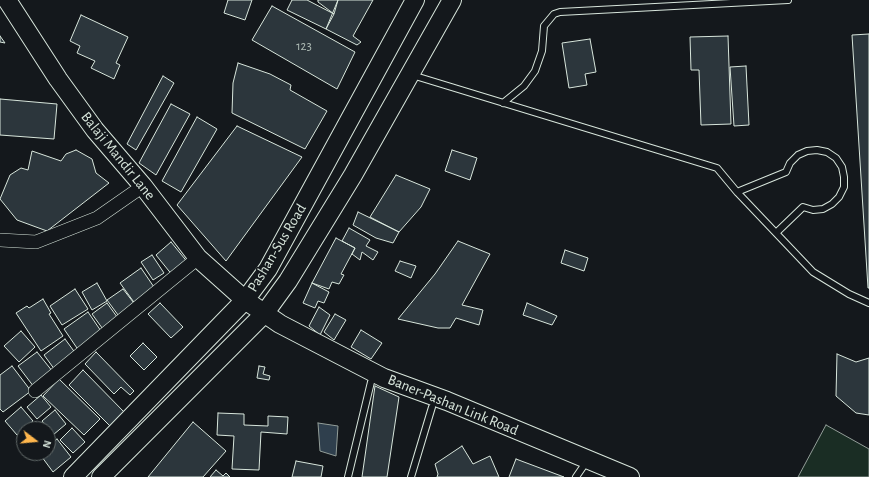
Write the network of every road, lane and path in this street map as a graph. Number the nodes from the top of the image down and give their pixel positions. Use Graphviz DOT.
graph roads {
  1 [pos="7,0"];
  2 [pos="415,0"];
  3 [pos="452,0"];
  4 [pos="788,0"];
  5 [pos="410,75"];
  6 [pos="503,103"];
  7 [pos="143,186"];
  8 [pos="737,192"];
  9 [pos="776,233"];
  10 [pos="0,240"];
  11 [pos="198,258"];
  12 [pos="245,300"];
  13 [pos="869,303"];
  14 [pos="264,314"];
  15 [pos="373,378"];
  16 [pos="35,391"];
  17 [pos="434,403"];
  18 [pos="588,459"];
  19 [pos="73,477"];
  20 [pos="101,477"];
  21 [pos="348,477"];
  22 [pos="411,477"];
  23 [pos="576,477"];
  24 [pos="630,477"];
  1 -- 7 [label="main road, Balaji Mandir Lane"];
  2 -- 12 [label="main road, Pashan-Sus Road"];
  3 -- 5 [label="main road, Pashan-Sus Road"];
  4 -- 6 [label="lane"];
  5 -- 6 [label="lane"];
  5 -- 14 [label="main road, Pashan-Sus Road"];
  6 -- 8 [label="lane"];
  7 -- 10 [label="street"];
  7 -- 11 [label="main road, Balaji Mandir Lane"];
  8 -- 9 [label="lane"];
  8 -- 9 [label="lane"];
  9 -- 13 [label="lane"];
  11 -- 12 [label="main road, Balaji Mandir Lane"];
  11 -- 16 [label="street"];
  12 -- 14 [label="main road, Balaji Mandir Lane"];
  12 -- 19 [label="main road, Pashan-Sus Road"];
  14 -- 15 [label="main road, Baner-Pashan Link Road"];
  14 -- 20 [label="main road, Pashan-Sus Road"];
  15 -- 17 [label="main road, Baner-Pashan Link Road"];
  15 -- 21 [label="lane"];
  17 -- 18 [label="main road, Baner-Pashan Link Road"];
  17 -- 22 [label="lane"];
  18 -- 23 [label="lane"];
  18 -- 24 [label="main road, Baner-Pashan Link Road"];
}
